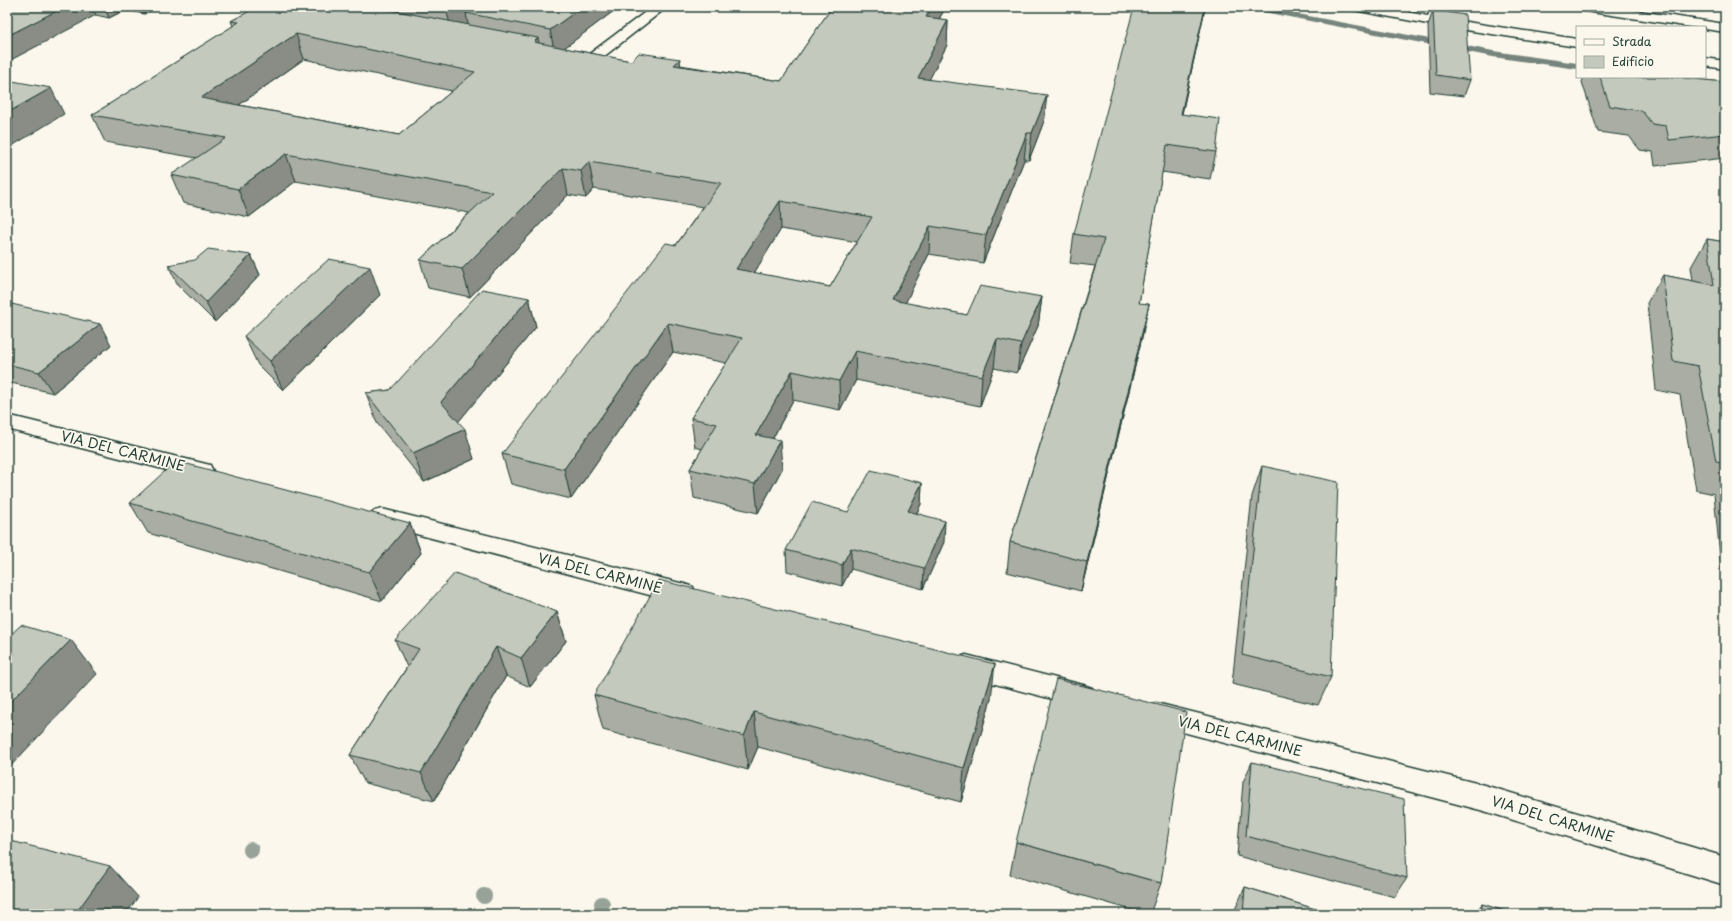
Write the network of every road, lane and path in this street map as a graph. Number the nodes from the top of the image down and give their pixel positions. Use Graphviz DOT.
graph roads {
  1 [pos="660,7"];
  2 [pos="1359,7"];
  3 [pos="1439,7"];
  4 [pos="1585,7"];
  5 [pos="1434,21"];
  6 [pos="1725,28"];
  7 [pos="1576,43"];
  8 [pos="561,61"];
  9 [pos="1706,62"];
  10 [pos="1725,65"];
  11 [pos="7,422"];
  12 [pos="224,477"];
  13 [pos="363,512"];
  14 [pos="703,599"];
  15 [pos="942,660"];
  16 [pos="1105,701"];
  17 [pos="1136,709"];
  18 [pos="1725,871"];
  1 -- 8 [label="street"];
  2 -- 5 [label="street"];
  3 -- 5 [label="street"];
  4 -- 6 [label="street"];
  5 -- 7 [label="street"];
  9 -- 10 [label="street"];
  11 -- 12 [label="street, VIA DEL CARMINE"];
  13 -- 14 [label="street, VIA DEL CARMINE"];
  15 -- 16 [label="street"];
  17 -- 18 [label="street, VIA DEL CARMINE"];
}
